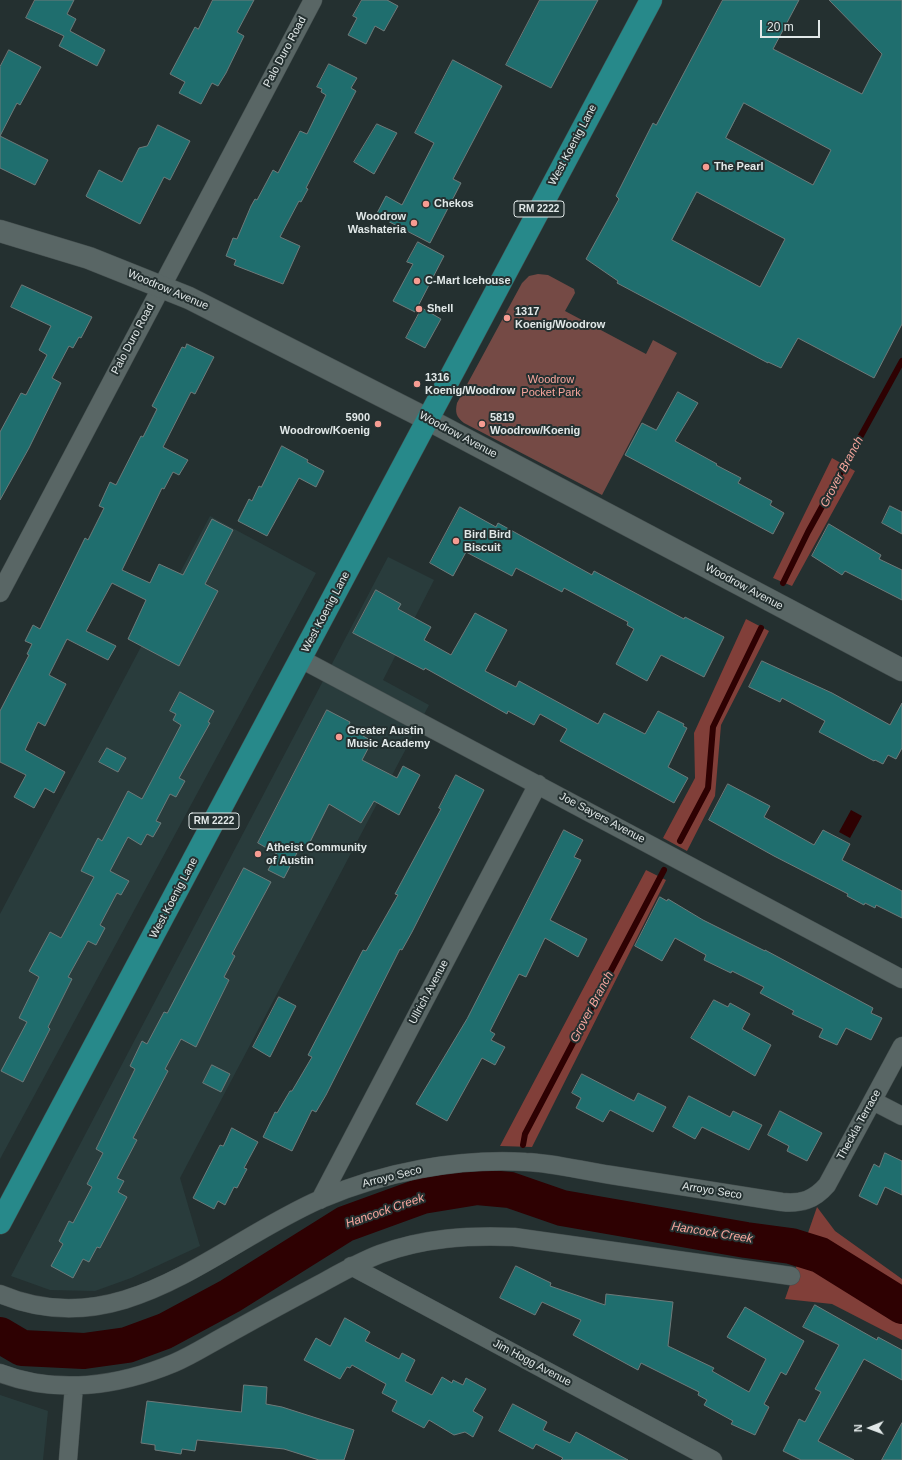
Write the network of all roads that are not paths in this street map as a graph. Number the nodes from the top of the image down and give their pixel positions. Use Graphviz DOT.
graph roads {
  1 [pos="313,0"];
  2 [pos="651,0"];
  3 [pos="0,231"];
  4 [pos="161,286"];
  5 [pos="427,419"];
  6 [pos="0,593"];
  7 [pos="301,659"];
  8 [pos="902,670"];
  9 [pos="538,784"];
  10 [pos="902,979"];
  11 [pos="902,1046"];
  12 [pos="873,1101"];
  13 [pos="902,1116"];
  14 [pos="320,1200"];
  15 [pos="810,1200"];
  16 [pos="0,1223"];
  17 [pos="351,1266"];
  18 [pos="791,1276"];
  19 [pos="0,1294"];
  20 [pos="0,1373"];
  21 [pos="74,1386"];
  22 [pos="68,1460"];
  23 [pos="713,1460"];
  1 -- 4 [label="street, Palo Duro Road"];
  2 -- 5 [label="main road, West Koenig Lane / RM 2222"];
  3 -- 4 [label="street, Woodrow Avenue"];
  4 -- 5 [label="street, Woodrow Avenue"];
  4 -- 6 [label="street, Palo Duro Road"];
  5 -- 7 [label="main road, West Koenig Lane / RM 2222"];
  5 -- 8 [label="street, Woodrow Avenue"];
  7 -- 9 [label="street, Joe Sayers Avenue"];
  7 -- 16 [label="main road, West Koenig Lane / RM 2222"];
  9 -- 10 [label="street, Joe Sayers Avenue"];
  9 -- 14 [label="street, Ullrich Avenue"];
  11 -- 12 [label="street, Theckla Terrace"];
  12 -- 13 [label="street"];
  12 -- 15 [label="street, Theckla Terrace"];
  14 -- 15 [label="street, Arroyo Seco"];
  14 -- 19 [label="street, Arroyo Seco"];
  17 -- 18 [label="street"];
  17 -- 21 [label="street"];
  17 -- 23 [label="street, Jim Hogg Avenue"];
  20 -- 21 [label="street"];
  21 -- 22 [label="street"];
}
